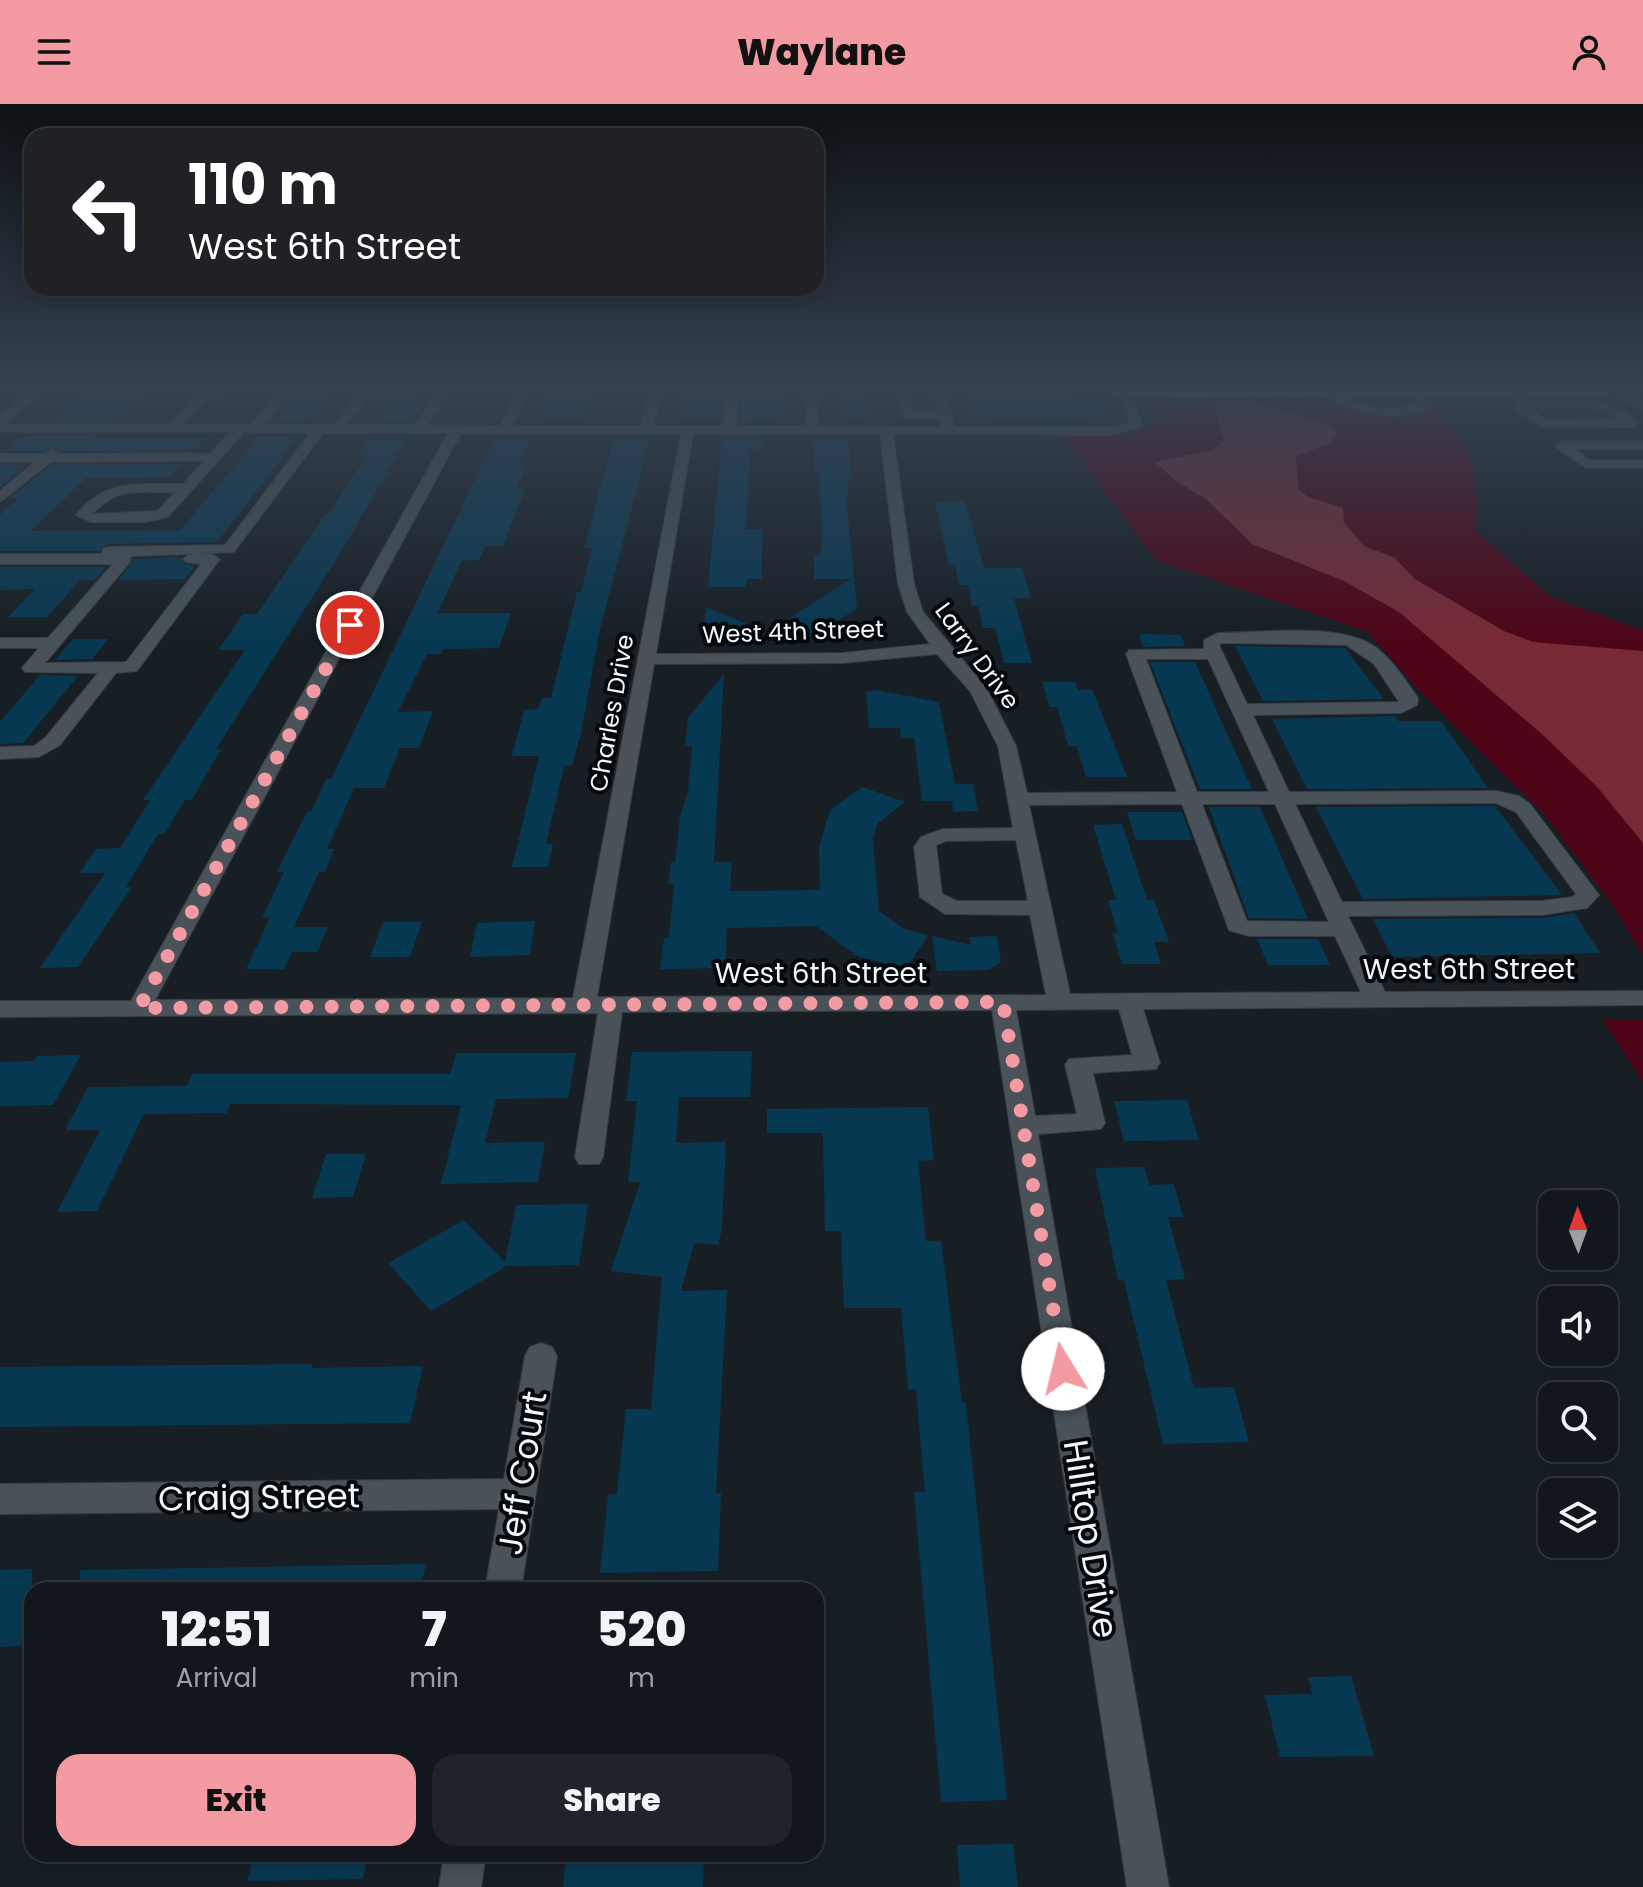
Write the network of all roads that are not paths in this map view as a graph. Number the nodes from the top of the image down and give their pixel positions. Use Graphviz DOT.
graph roads {
  1 [pos="28,474"];
  2 [pos="199,474"];
  3 [pos="285,474"];
  4 [pos="432,474"];
  5 [pos="680,474"];
  6 [pos="892,474"];
  7 [pos="186,488"];
  8 [pos="0,498"];
  9 [pos="0,552"];
  10 [pos="0,559"];
  11 [pos="125,559"];
  12 [pos="0,643"];
  13 [pos="53,643"];
  14 [pos="941,648"];
  15 [pos="1214,654"];
  16 [pos="647,659"];
  17 [pos="111,668"];
  18 [pos="1241,710"];
  19 [pos="0,753"];
  20 [pos="1019,799"];
  21 [pos="1188,799"];
  22 [pos="1280,799"];
  23 [pos="1026,834"];
  24 [pos="1041,908"];
  25 [pos="1338,919"];
  26 [pos="1643,998"];
  27 [pos="1376,999"];
  28 [pos="1059,1001"];
  29 [pos="1129,1001"];
  30 [pos="1003,1002"];
  31 [pos="584,1005"];
  32 [pos="611,1005"];
  33 [pos="139,1008"];
  34 [pos="0,1009"];
  35 [pos="1023,1125"];
  36 [pos="589,1157"];
  37 [pos="541,1356"];
  38 [pos="517,1494"];
  39 [pos="0,1499"];
  40 [pos="504,1582"];
  41 [pos="464,1862"];
  42 [pos="460,1887"];
  43 [pos="1148,1887"];
  1 -- 8 [label="street"];
  2 -- 7 [label="street"];
  3 -- 9 [label="street"];
  4 -- 33 [label="street"];
  5 -- 16 [label="street, Charles Drive"];
  6 -- 14 [label="street, Larry Drive"];
  7 -- 7 [label="street"];
  10 -- 11 [label="street"];
  11 -- 13 [label="street"];
  11 -- 17 [label="street"];
  12 -- 13 [label="street"];
  13 -- 17 [label="street"];
  14 -- 16 [label="street, West 4th Street"];
  14 -- 20 [label="street, Larry Drive"];
  15 -- 18 [label="street"];
  15 -- 18 [label="street"];
  15 -- 21 [label="street"];
  16 -- 31 [label="street, Charles Drive"];
  17 -- 19 [label="street"];
  18 -- 22 [label="street"];
  20 -- 21 [label="street"];
  20 -- 23 [label="street, Larry Drive"];
  21 -- 22 [label="street"];
  21 -- 25 [label="street"];
  22 -- 25 [label="street"];
  22 -- 25 [label="street"];
  23 -- 24 [label="street, Larry Drive"];
  23 -- 24 [label="street"];
  24 -- 28 [label="street, Larry Drive"];
  25 -- 27 [label="street"];
  26 -- 27 [label="street, West 6th Street"];
  27 -- 29 [label="street, West 6th Street"];
  28 -- 29 [label="street, West 6th Street"];
  28 -- 30 [label="street, West 6th Street"];
  29 -- 35 [label="street"];
  30 -- 32 [label="street, West 6th Street"];
  30 -- 35 [label="street, Hilltop Drive"];
  31 -- 32 [label="street, West 6th Street"];
  31 -- 33 [label="street, West 6th Street"];
  32 -- 36 [label="street"];
  33 -- 34 [label="street, West 6th Street"];
  35 -- 43 [label="street, Hilltop Drive"];
  37 -- 38 [label="street, Jeff Court"];
  38 -- 39 [label="street, Craig Street"];
  38 -- 40 [label="street, Jeff Court"];
  41 -- 42 [label="street"];
}
